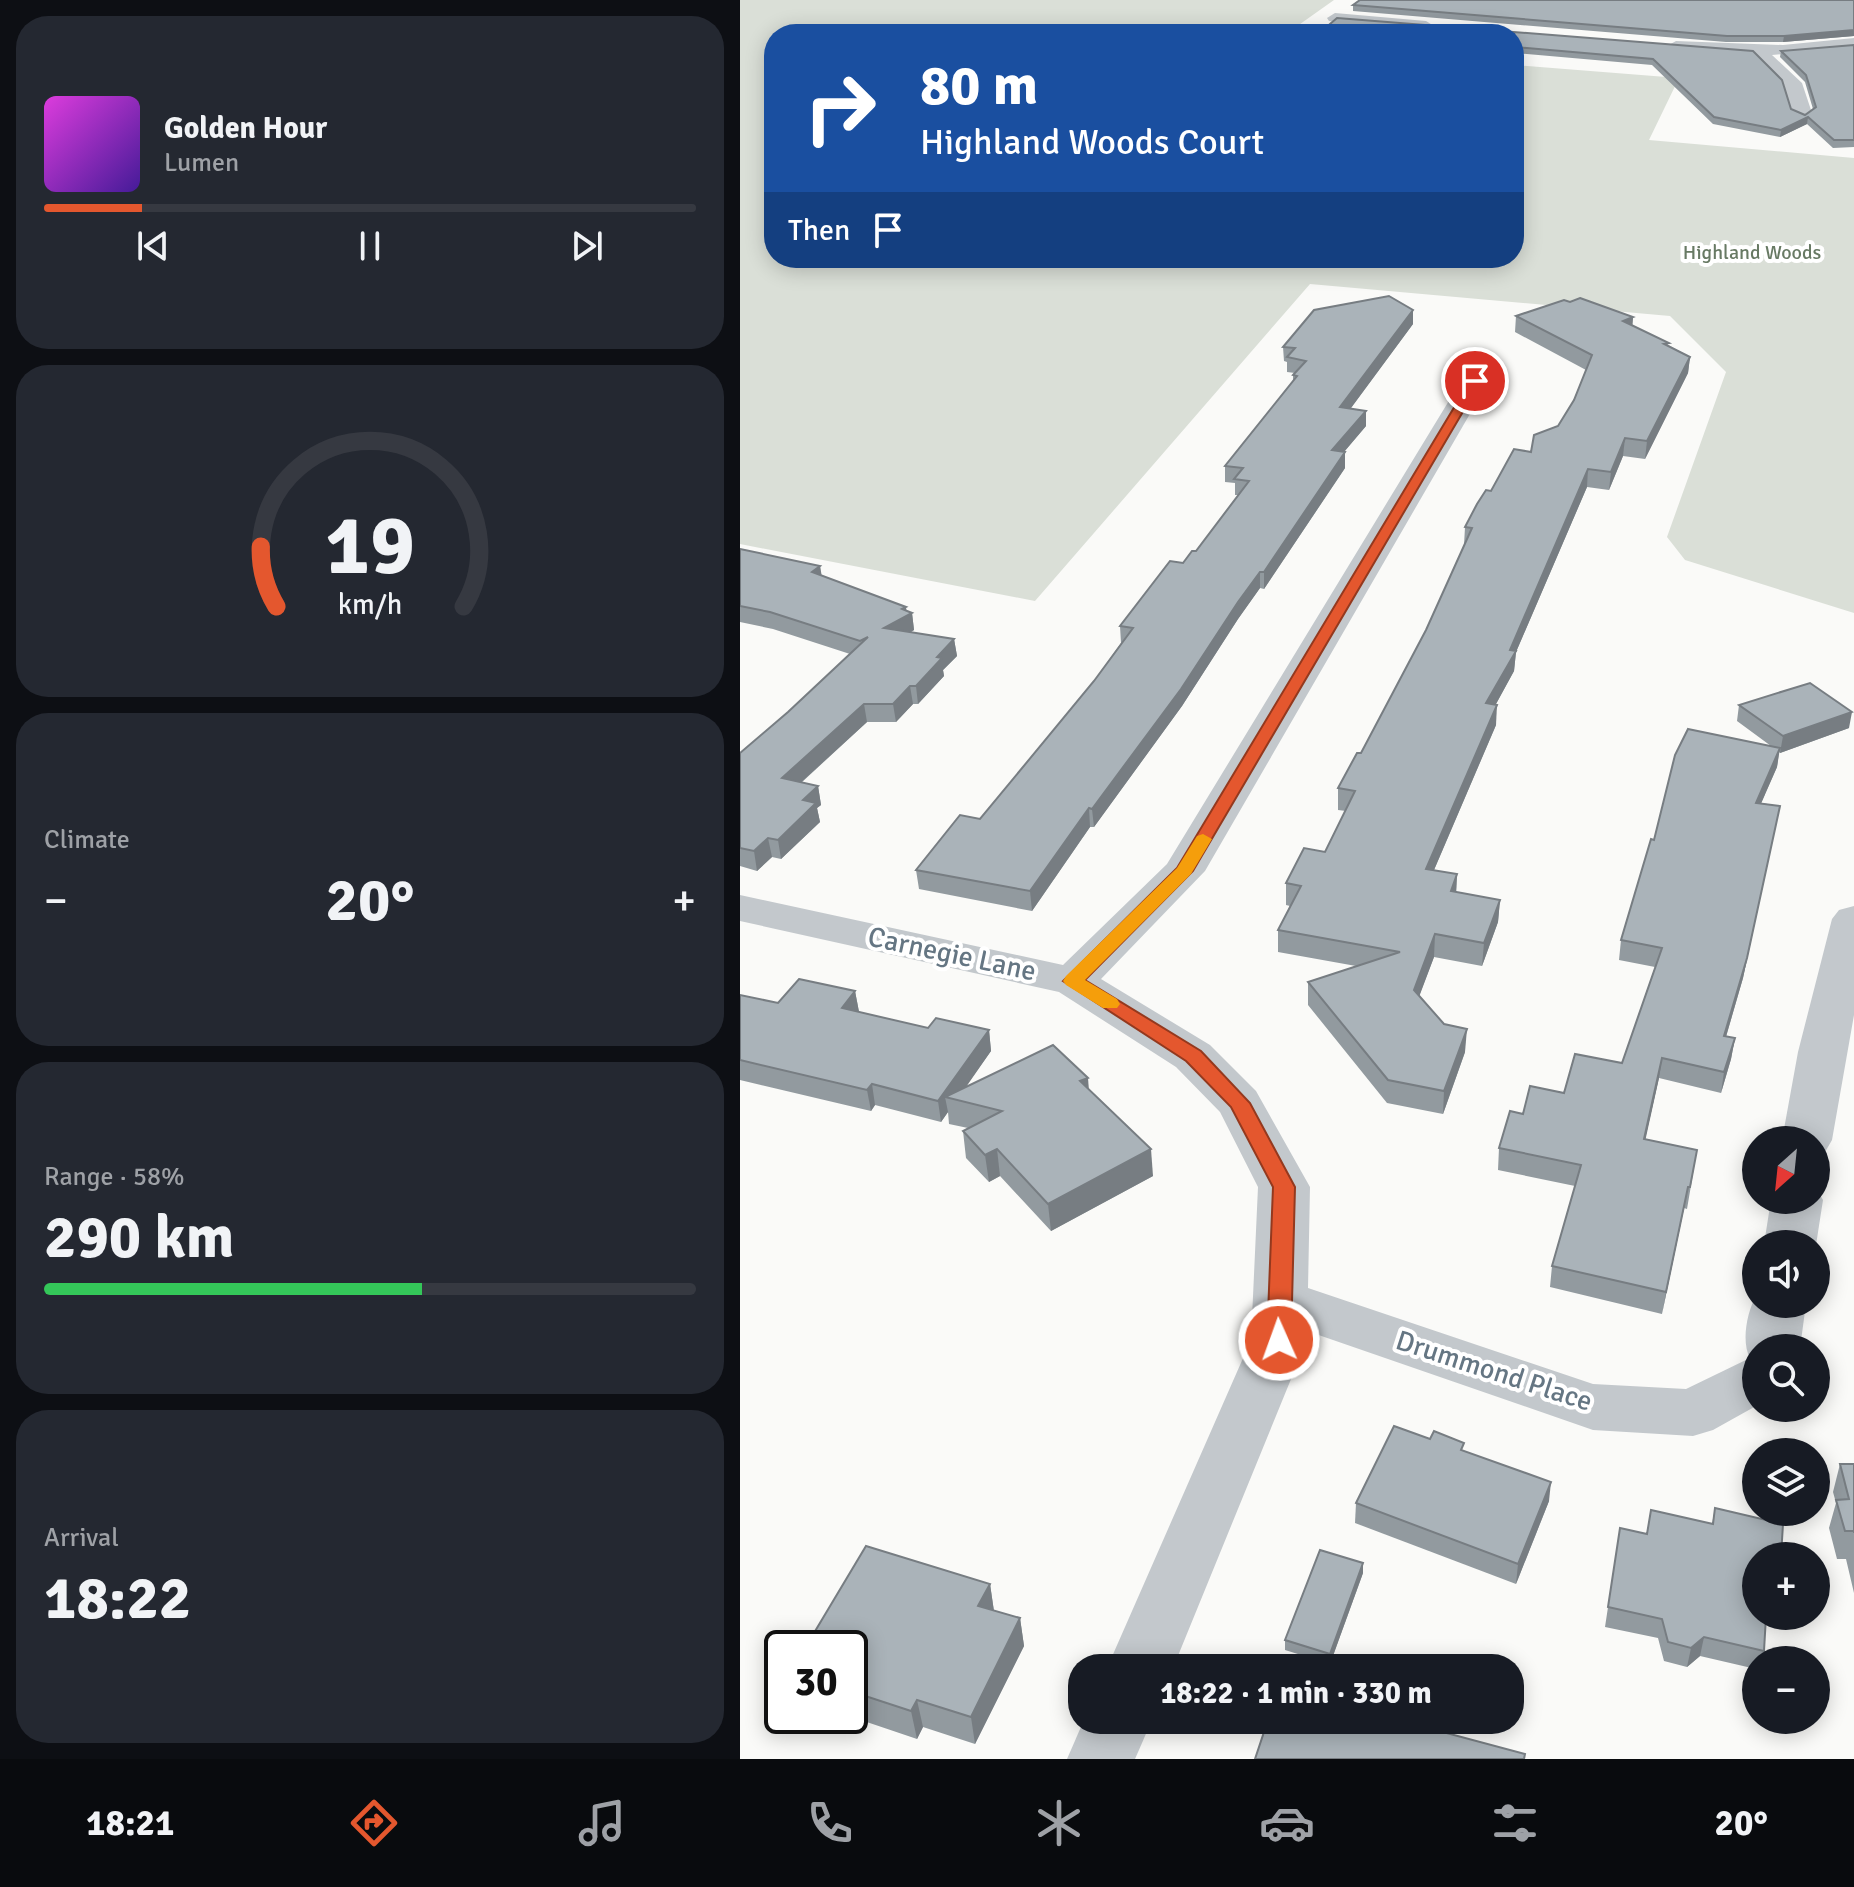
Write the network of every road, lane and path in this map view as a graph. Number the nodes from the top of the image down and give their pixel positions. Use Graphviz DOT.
graph roads {
  1 [pos="1335,18"];
  2 [pos="1437,24"];
  3 [pos="1854,43"];
  4 [pos="1661,45"];
  5 [pos="1757,50"];
  6 [pos="1802,113"];
  7 [pos="1475,381"];
  8 [pos="740,908"];
  9 [pos="1854,919"];
  10 [pos="1073,981"];
  11 [pos="1838,1055"];
  12 [pos="1812,1126"];
  13 [pos="1278,1299"];
  14 [pos="1742,1387"];
  15 [pos="1146,1654"];
  16 [pos="1112,1734"];
  17 [pos="1101,1759"];
  1 -- 2 [label="street"];
  3 -- 5 [label="street"];
  4 -- 5 [label="street"];
  5 -- 6 [label="street"];
  7 -- 10 [label="street"];
  8 -- 10 [label="street, Carnegie Lane"];
  9 -- 11 [label="street"];
  10 -- 13 [label="street, Carnegie Lane"];
  11 -- 12 [label="street"];
  13 -- 14 [label="street, Drummond Place"];
  13 -- 15 [label="street, Carnegie Lane"];
  16 -- 17 [label="street"];
}
